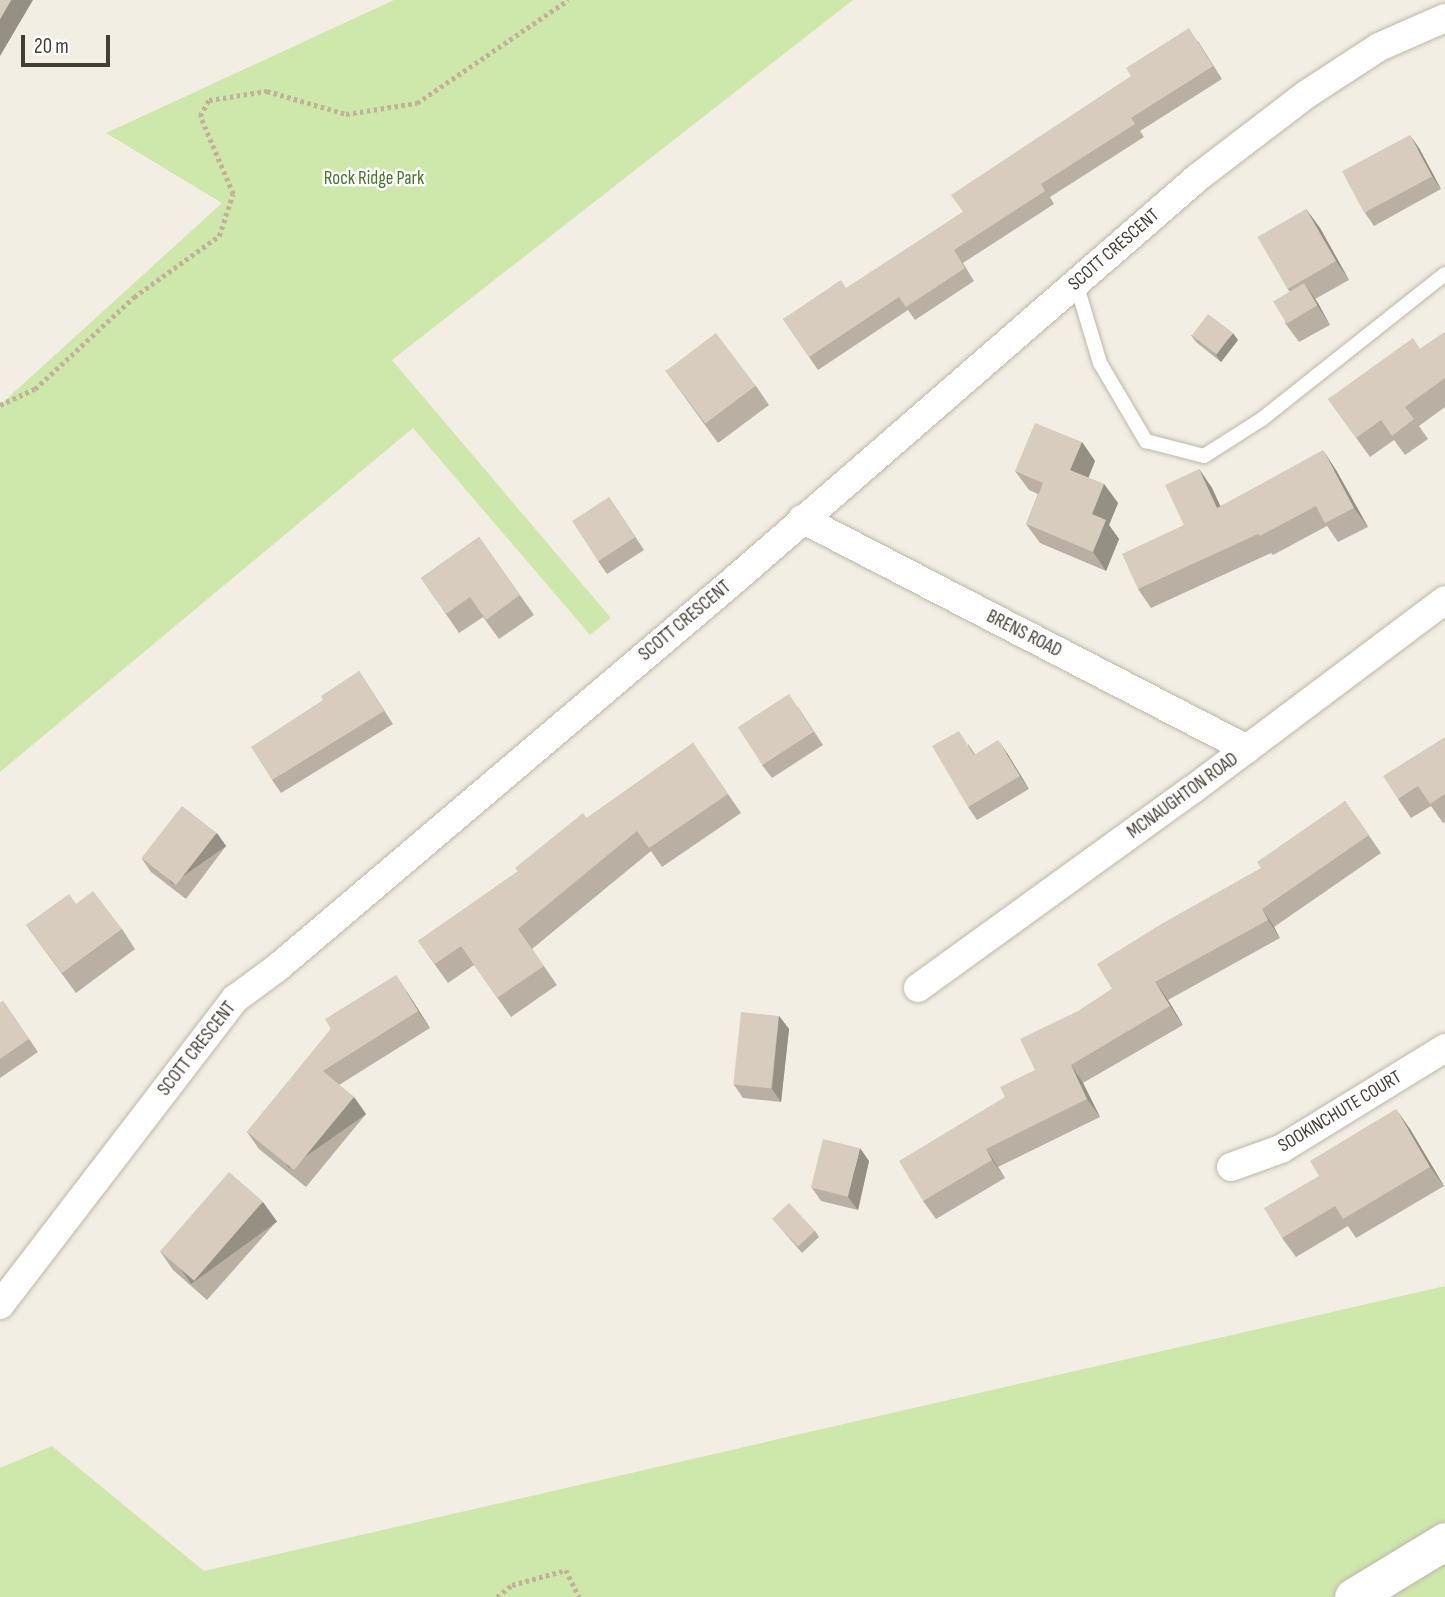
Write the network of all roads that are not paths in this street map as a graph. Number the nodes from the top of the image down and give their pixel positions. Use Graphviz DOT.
graph roads {
  1 [pos="1445,18"];
  2 [pos="1445,274"];
  3 [pos="1076,283"];
  4 [pos="802,519"];
  5 [pos="1445,600"];
  6 [pos="1247,749"];
  7 [pos="918,988"];
  8 [pos="1445,1048"];
  9 [pos="1231,1167"];
  10 [pos="0,1304"];
  11 [pos="1445,1541"];
  12 [pos="1353,1597"];
  1 -- 3 [label="street, SCOTT CRESCENT"];
  2 -- 3 [label="lane"];
  3 -- 4 [label="street, SCOTT CRESCENT"];
  4 -- 6 [label="street, BRENS ROAD"];
  4 -- 10 [label="street, SCOTT CRESCENT"];
  5 -- 6 [label="street, MCNAUGHTON ROAD"];
  6 -- 7 [label="street, MCNAUGHTON ROAD"];
  8 -- 9 [label="street, SOOKINCHUTE COURT"];
  11 -- 12 [label="street"];
}
